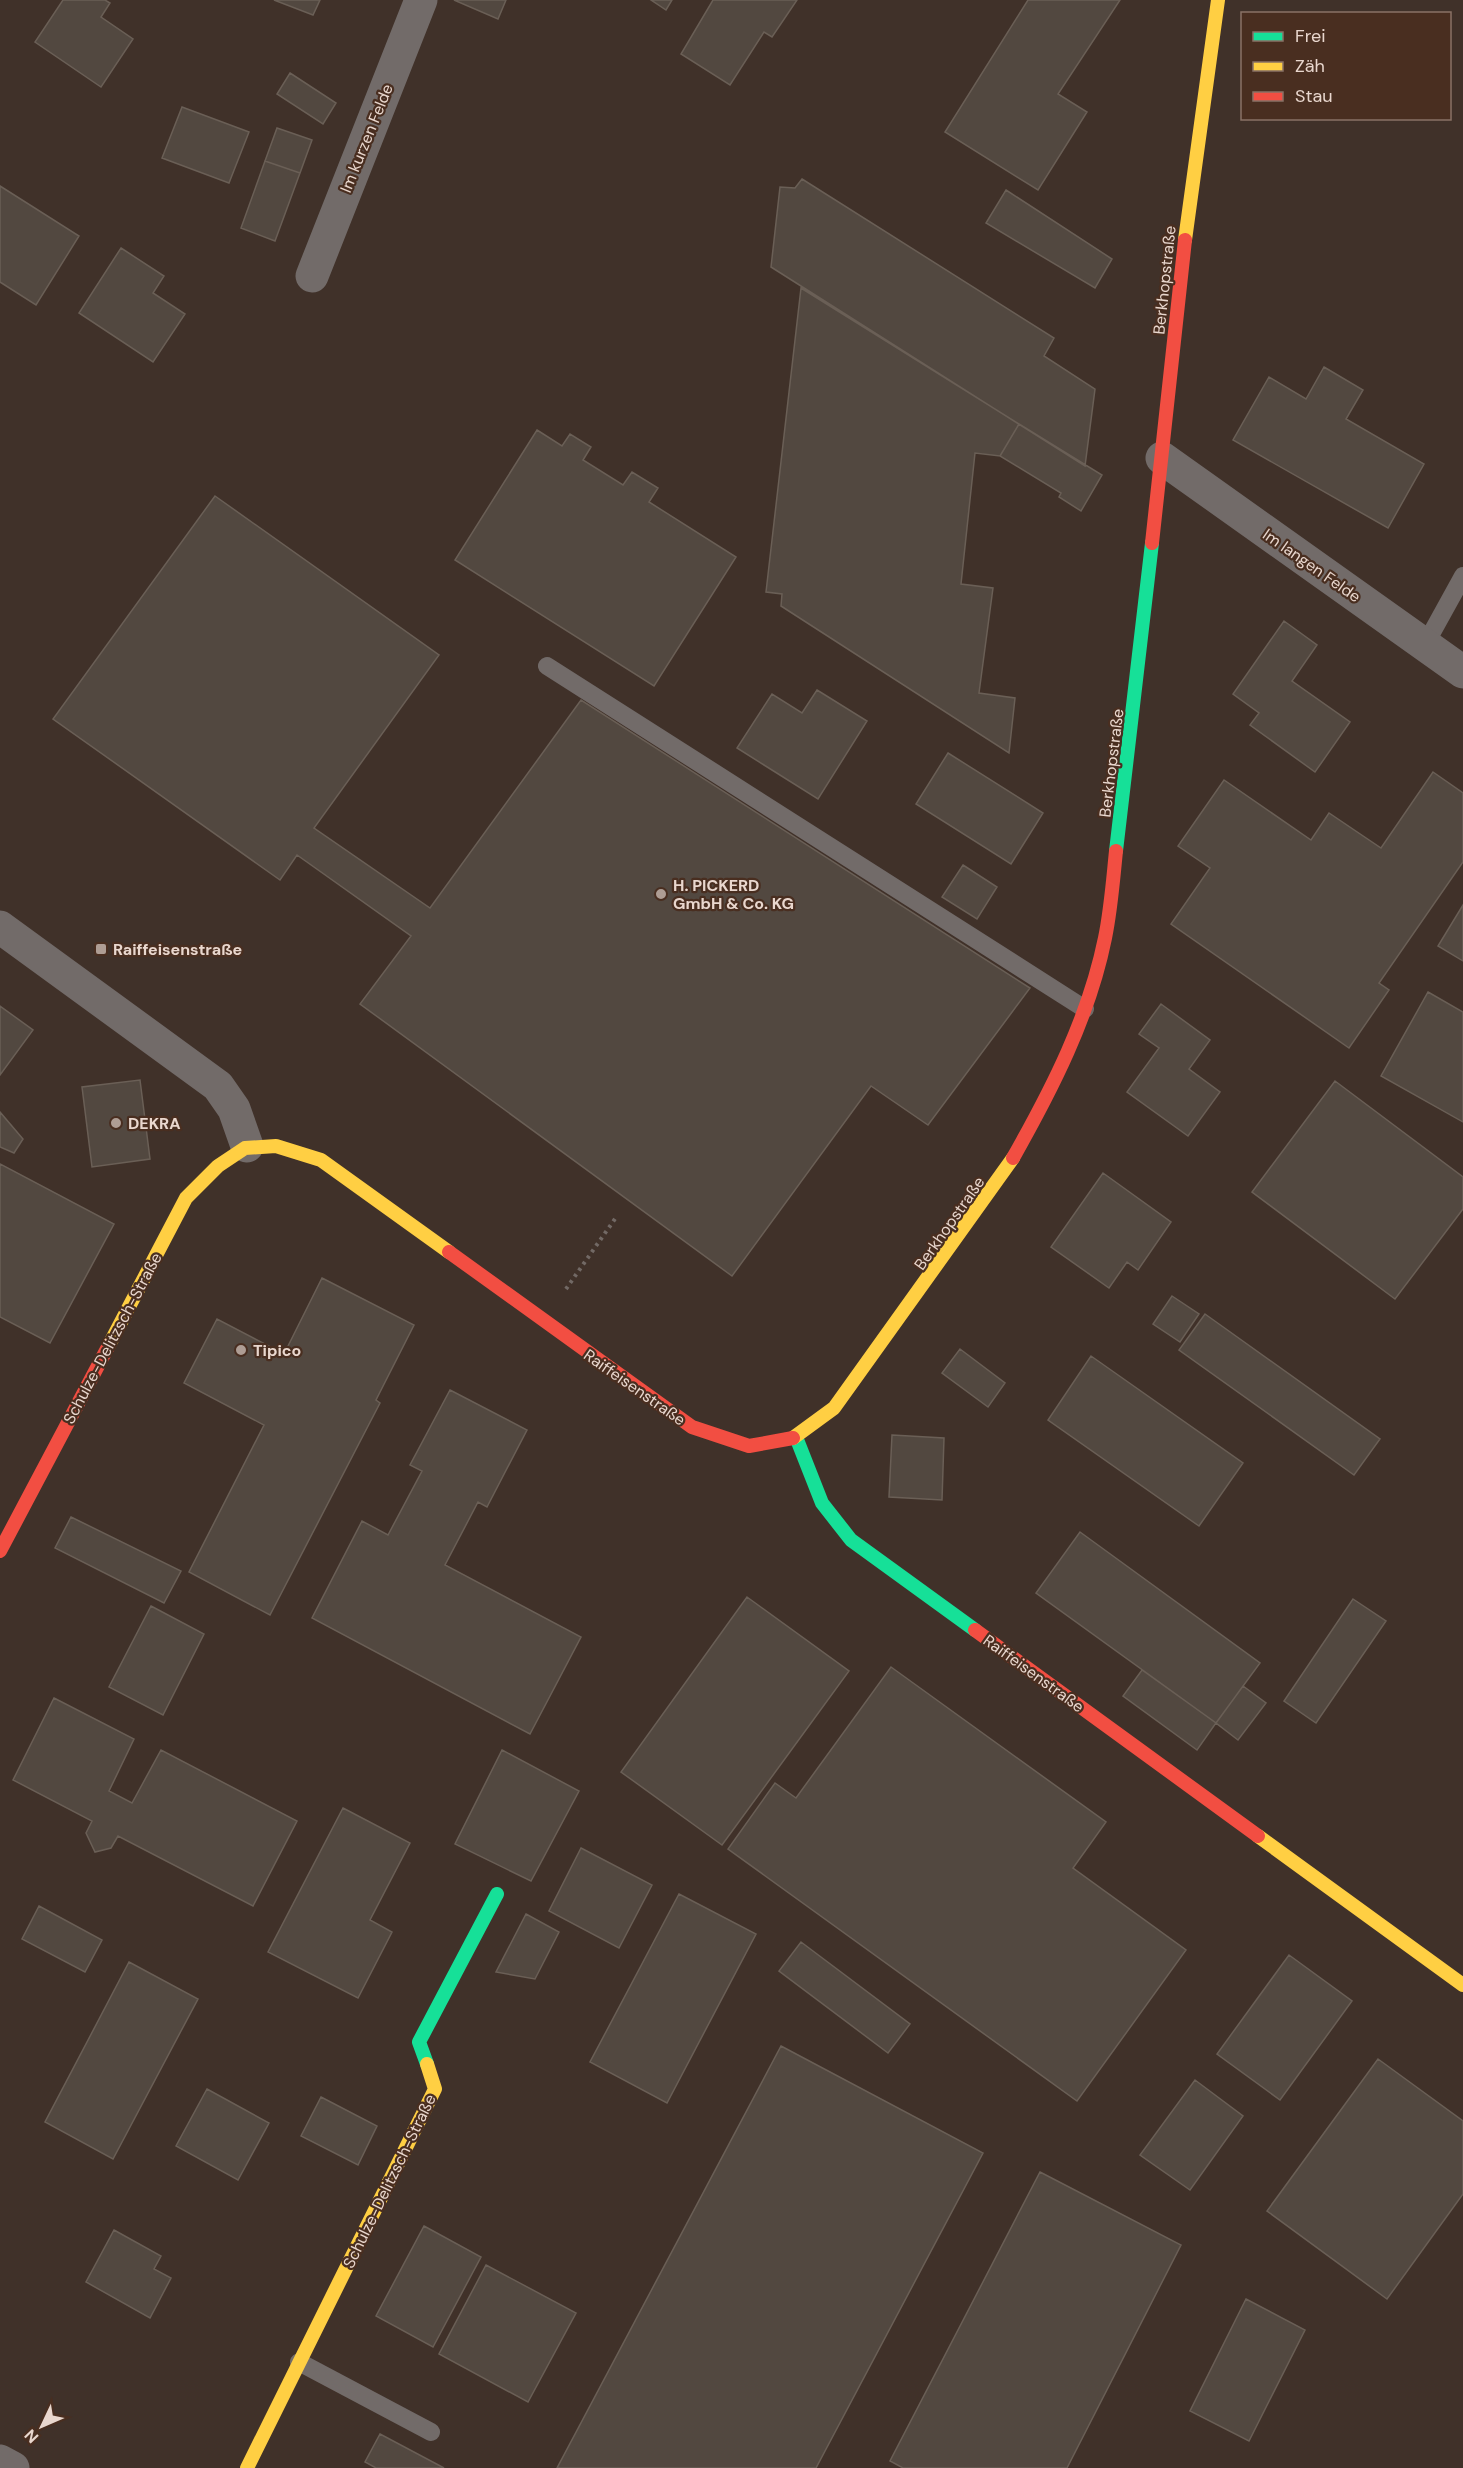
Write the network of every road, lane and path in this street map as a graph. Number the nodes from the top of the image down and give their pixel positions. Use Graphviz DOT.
graph roads {
  1 [pos="421,0"];
  2 [pos="1218,0"];
  3 [pos="312,276"];
  4 [pos="1162,458"];
  5 [pos="1463,576"];
  6 [pos="1425,645"];
  7 [pos="547,666"];
  8 [pos="1463,672"];
  9 [pos="0,927"];
  10 [pos="1085,1009"];
  11 [pos="247,1146"];
  12 [pos="617,1216"];
  13 [pos="543,1321"];
  14 [pos="796,1437"];
  15 [pos="0,1551"];
  16 [pos="497,1894"];
  17 [pos="1463,1985"];
  18 [pos="299,2362"];
  19 [pos="431,2432"];
  20 [pos="0,2461"];
  21 [pos="13,2468"];
  22 [pos="247,2468"];
  1 -- 3 [label="street, Im kurzen Felde"];
  2 -- 4 [label="main road, Berkhopstraße"];
  4 -- 6 [label="street, Im langen Felde"];
  4 -- 10 [label="main road, Berkhopstraße"];
  5 -- 6 [label="lane"];
  6 -- 8 [label="street, Im langen Felde"];
  7 -- 10 [label="lane"];
  9 -- 11 [label="street"];
  10 -- 14 [label="main road, Berkhopstraße"];
  11 -- 13 [label="main road, Raiffeisenstraße"];
  11 -- 15 [label="main road, Schulze-Delitzsch-Straße"];
  12 -- 13 [label="path"];
  13 -- 14 [label="main road, Raiffeisenstraße"];
  14 -- 17 [label="main road, Raiffeisenstraße"];
  16 -- 18 [label="main road, Schulze-Delitzsch-Straße"];
  18 -- 19 [label="lane"];
  18 -- 22 [label="main road, Schulze-Delitzsch-Straße"];
  20 -- 21 [label="street"];
}
